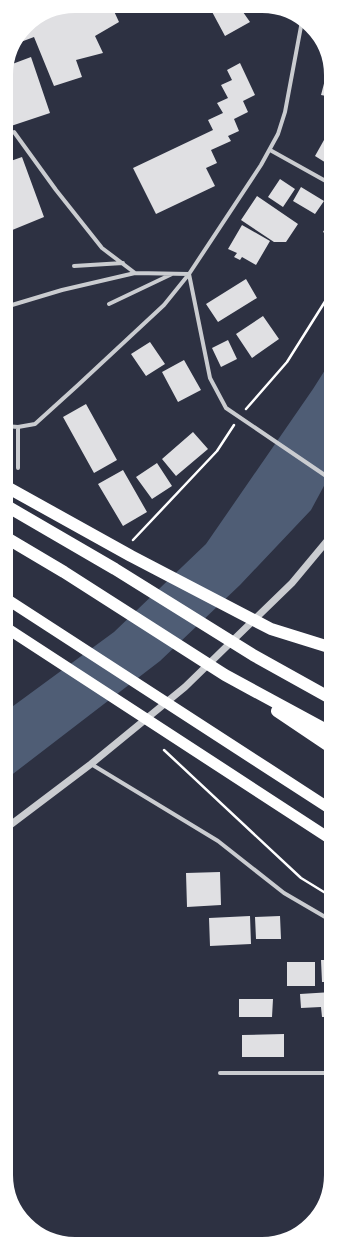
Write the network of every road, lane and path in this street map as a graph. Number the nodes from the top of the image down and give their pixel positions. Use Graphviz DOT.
graph roads {
  1 [pos="301,25"];
  2 [pos="14,132"];
  3 [pos="270,150"];
  4 [pos="325,181"];
  5 [pos="123,263"];
  6 [pos="74,266"];
  7 [pos="135,272"];
  8 [pos="174,273"];
  9 [pos="190,274"];
  10 [pos="325,303"];
  11 [pos="109,304"];
  12 [pos="12,305"];
  13 [pos="240,416"];
  14 [pos="12,427"];
  15 [pos="18,427"];
  16 [pos="18,468"];
  17 [pos="325,475"];
  18 [pos="12,490"];
  19 [pos="12,509"];
  20 [pos="12,541"];
  21 [pos="132,542"];
  22 [pos="325,543"];
  23 [pos="12,602"];
  24 [pos="12,631"];
  25 [pos="325,646"];
  26 [pos="225,675"];
  27 [pos="325,695"];
  28 [pos="325,729"];
  29 [pos="325,743"];
  30 [pos="161,748"];
  31 [pos="91,764"];
  32 [pos="325,805"];
  33 [pos="12,824"];
  34 [pos="325,835"];
  35 [pos="325,893"];
  36 [pos="325,917"];
  37 [pos="325,1073"];
  38 [pos="220,1074"];
  1 -- 3 [label="street"];
  2 -- 5 [label="street"];
  3 -- 4 [label="street"];
  3 -- 9 [label="street"];
  5 -- 6 [label="street"];
  5 -- 7 [label="street"];
  7 -- 8 [label="street"];
  7 -- 12 [label="street"];
  8 -- 9 [label="street"];
  8 -- 11 [label="street"];
  9 -- 13 [label="street"];
  9 -- 15 [label="street"];
  10 -- 13 [label="path"];
  13 -- 17 [label="street"];
  13 -- 21 [label="path"];
  14 -- 15 [label="street"];
  15 -- 16 [label="street"];
  18 -- 25 [label="highway"];
  19 -- 27 [label="highway"];
  20 -- 26 [label="highway"];
  22 -- 31 [label="street"];
  23 -- 32 [label="highway"];
  24 -- 34 [label="highway"];
  26 -- 28 [label="highway"];
  26 -- 29 [label="highway"];
  30 -- 35 [label="path"];
  31 -- 33 [label="street"];
  31 -- 36 [label="street"];
  37 -- 38 [label="street"];
}
